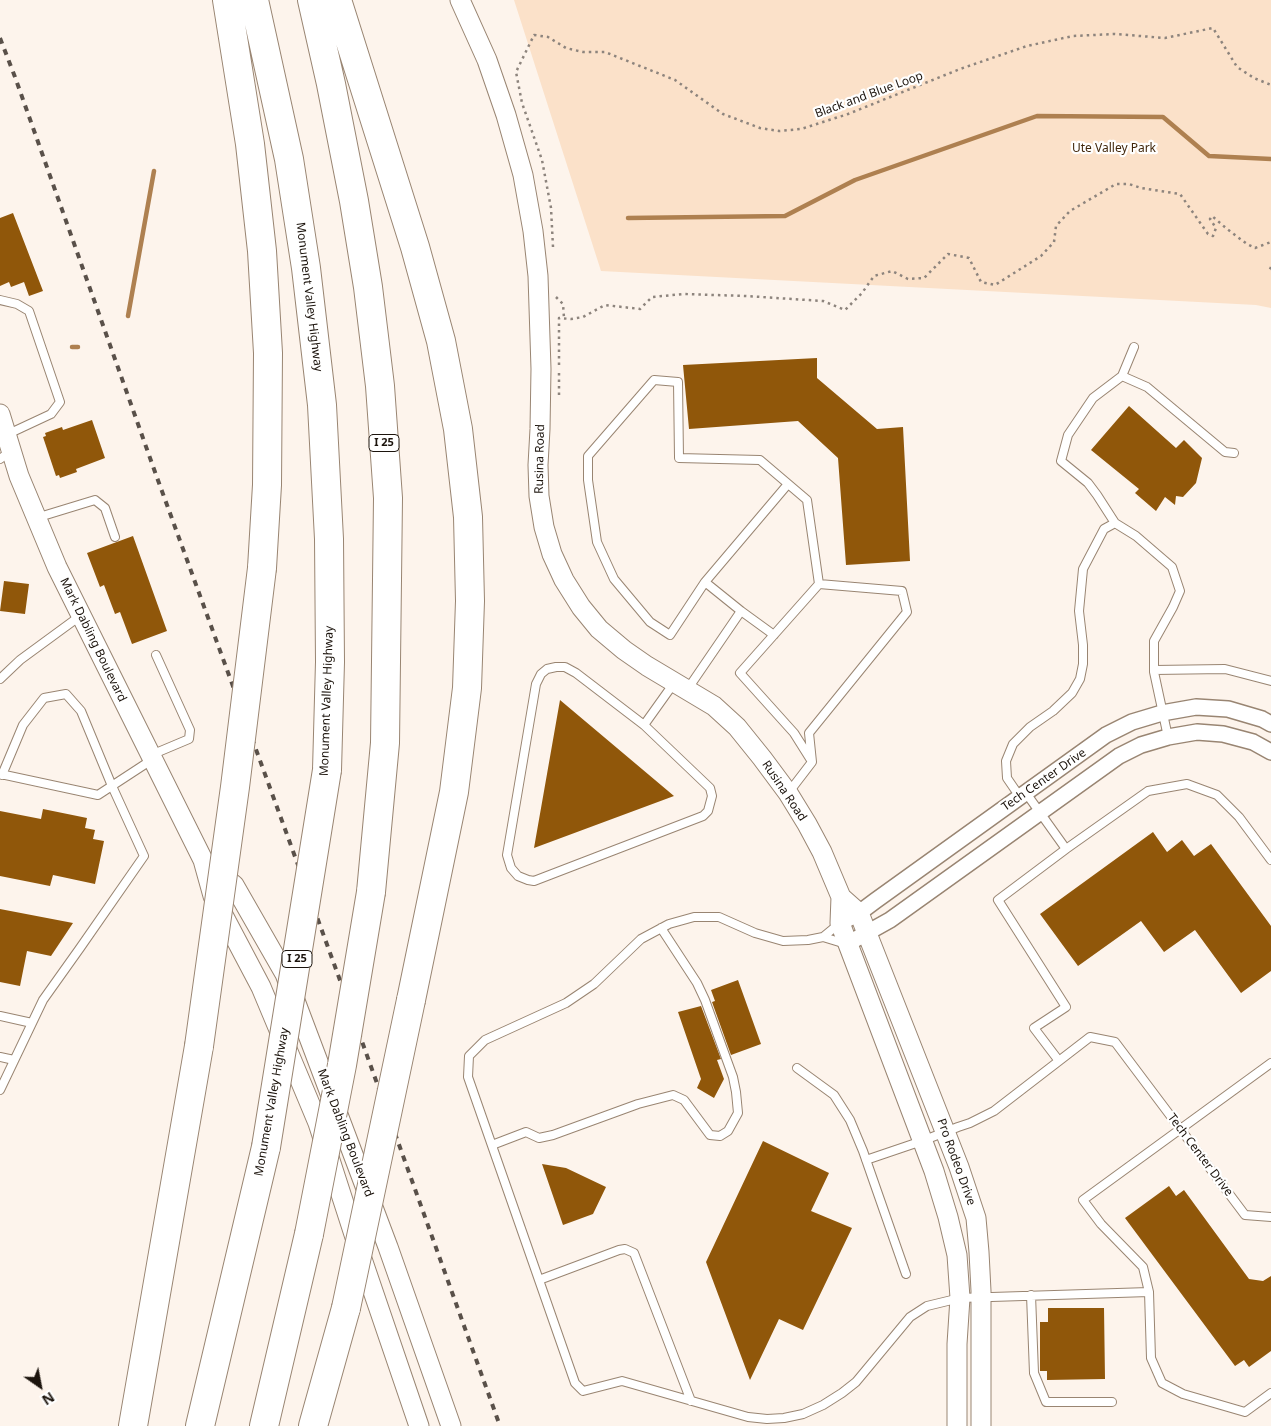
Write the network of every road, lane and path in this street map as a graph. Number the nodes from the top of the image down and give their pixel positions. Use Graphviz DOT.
graph roads {
  1 [pos="228,0"];
  2 [pos="254,0"];
  3 [pos="312,0"];
  4 [pos="337,0"];
  5 [pos="460,0"];
  6 [pos="1271,85"];
  7 [pos="522,102"];
  8 [pos="1271,242"];
  9 [pos="556,297"];
  10 [pos="0,300"];
  11 [pos="564,318"];
  12 [pos="1134,347"];
  13 [pos="1122,376"];
  14 [pos="560,395"];
  15 [pos="0,414"];
  16 [pos="6,448"];
  17 [pos="1234,453"];
  18 [pos="788,484"];
  19 [pos="36,518"];
  20 [pos="1115,523"];
  21 [pos="115,537"];
  22 [pos="706,582"];
  23 [pos="819,584"];
  24 [pos="741,611"];
  25 [pos="80,616"];
  26 [pos="774,635"];
  27 [pos="156,655"];
  28 [pos="1154,670"];
  29 [pos="0,678"];
  30 [pos="1271,681"];
  31 [pos="681,686"];
  32 [pos="1162,712"];
  33 [pos="1271,724"];
  34 [pos="644,725"];
  35 [pos="1168,737"];
  36 [pos="1271,752"];
  37 [pos="152,757"];
  38 [pos="812,762"];
  39 [pos="1,774"];
  40 [pos="112,786"];
  41 [pos="788,793"];
  42 [pos="1023,795"];
  43 [pos="1040,813"];
  44 [pos="1066,849"];
  45 [pos="204,860"];
  46 [pos="1271,860"];
  47 [pos="841,897"];
  48 [pos="858,913"];
  49 [pos="840,923"];
  50 [pos="662,928"];
  51 [pos="867,933"];
  52 [pos="823,938"];
  53 [pos="847,944"];
  54 [pos="0,1016"];
  55 [pos="32,1023"];
  56 [pos="0,1057"];
  57 [pos="14,1060"];
  58 [pos="1059,1061"];
  59 [pos="1271,1063"];
  60 [pos="797,1068"];
  61 [pos="0,1090"];
  62 [pos="1180,1129"];
  63 [pos="945,1132"];
  64 [pos="922,1141"];
  65 [pos="492,1145"];
  66 [pos="866,1160"];
  67 [pos="1271,1218"];
  68 [pos="906,1274"];
  69 [pos="539,1280"];
  70 [pos="1149,1292"];
  71 [pos="1031,1296"];
  72 [pos="981,1297"];
  73 [pos="960,1298"];
  74 [pos="339,1347"];
  75 [pos="1271,1393"];
  76 [pos="691,1401"];
  77 [pos="1112,1402"];
  78 [pos="133,1426"];
  79 [pos="200,1426"];
  80 [pos="264,1426"];
  81 [pos="313,1426"];
  82 [pos="326,1426"];
  83 [pos="419,1426"];
  84 [pos="451,1426"];
  85 [pos="958,1426"];
  86 [pos="981,1426"];
  1 -- 78 [label="highway, bridge"];
  2 -- 79 [label="highway, Monument Valley Highway / I 25, bridge"];
  3 -- 80 [label="highway, I 25, bridge"];
  4 -- 74 [label="highway, bridge"];
  5 -- 31 [label="street, Rusina Road"];
  6 -- 7 [label="path, Black and Blue Loop"];
  8 -- 11 [label="path"];
  9 -- 11 [label="path"];
  10 -- 16 [label="lane"];
  11 -- 14 [label="path"];
  12 -- 13 [label="lane"];
  13 -- 17 [label="lane"];
  13 -- 20 [label="lane"];
  15 -- 16 [label="street, Mark Dabling Boulevard"];
  16 -- 19 [label="street, Mark Dabling Boulevard"];
  18 -- 22 [label="lane"];
  18 -- 22 [label="lane"];
  18 -- 23 [label="lane"];
  19 -- 21 [label="lane"];
  19 -- 25 [label="street, Mark Dabling Boulevard"];
  20 -- 28 [label="lane"];
  20 -- 42 [label="lane"];
  22 -- 24 [label="lane"];
  23 -- 26 [label="lane"];
  23 -- 38 [label="lane"];
  24 -- 26 [label="lane"];
  24 -- 31 [label="lane"];
  25 -- 29 [label="lane"];
  25 -- 37 [label="street, Mark Dabling Boulevard"];
  26 -- 38 [label="lane"];
  27 -- 37 [label="lane"];
  28 -- 30 [label="lane"];
  28 -- 32 [label="lane"];
  31 -- 34 [label="lane"];
  31 -- 41 [label="street, Rusina Road"];
  32 -- 33 [label="street, Tech Center Drive"];
  32 -- 35 [label="lane"];
  32 -- 42 [label="street, Tech Center Drive"];
  34 -- 34 [label="lane"];
  35 -- 36 [label="street, Tech Center Drive"];
  35 -- 43 [label="street, Tech Center Drive"];
  37 -- 40 [label="lane"];
  37 -- 45 [label="street, Mark Dabling Boulevard"];
  38 -- 41 [label="lane"];
  39 -- 40 [label="lane"];
  39 -- 40 [label="lane"];
  40 -- 55 [label="lane"];
  41 -- 47 [label="street, Rusina Road"];
  42 -- 43 [label="lane"];
  42 -- 48 [label="street, Tech Center Drive"];
  43 -- 44 [label="lane"];
  43 -- 51 [label="street, Tech Center Drive"];
  44 -- 46 [label="lane"];
  44 -- 58 [label="lane"];
  45 -- 83 [label="street, Mark Dabling Boulevard"];
  45 -- 84 [label="street, Mark Dabling Boulevard"];
  47 -- 48 [label="street, Rusina Road"];
  47 -- 49 [label="street, Rusina Road"];
  48 -- 49 [label="street, Tech Center Drive"];
  48 -- 51 [label="street, Pro Rodeo Drive"];
  49 -- 52 [label="lane"];
  49 -- 53 [label="street, Pro Rodeo Drive"];
  50 -- 52 [label="lane"];
  50 -- 65 [label="lane"];
  50 -- 65 [label="lane"];
  51 -- 53 [label="street, Tech Center Drive"];
  51 -- 63 [label="street, Pro Rodeo Drive"];
  52 -- 53 [label="lane"];
  53 -- 64 [label="street, Pro Rodeo Drive"];
  54 -- 55 [label="lane"];
  55 -- 57 [label="lane"];
  56 -- 57 [label="lane"];
  57 -- 61 [label="lane"];
  58 -- 62 [label="lane, Tech Center Drive"];
  58 -- 63 [label="lane, Tech Center Drive"];
  59 -- 62 [label="lane"];
  60 -- 66 [label="lane"];
  62 -- 67 [label="lane, Tech Center Drive"];
  62 -- 70 [label="lane"];
  63 -- 64 [label="lane, Tech Center Drive"];
  63 -- 72 [label="street, Pro Rodeo Drive"];
  64 -- 66 [label="lane, Tech Center Drive"];
  64 -- 73 [label="street, Pro Rodeo Drive"];
  65 -- 69 [label="lane"];
  66 -- 68 [label="lane"];
  69 -- 76 [label="lane"];
  69 -- 76 [label="lane"];
  70 -- 71 [label="lane"];
  70 -- 75 [label="lane"];
  71 -- 72 [label="lane"];
  71 -- 77 [label="lane"];
  72 -- 73 [label="lane"];
  72 -- 86 [label="street, Pro Rodeo Drive"];
  73 -- 76 [label="lane"];
  73 -- 85 [label="street, Pro Rodeo Drive"];
  74 -- 81 [label="highway"];
  74 -- 82 [label="highway"];
}
